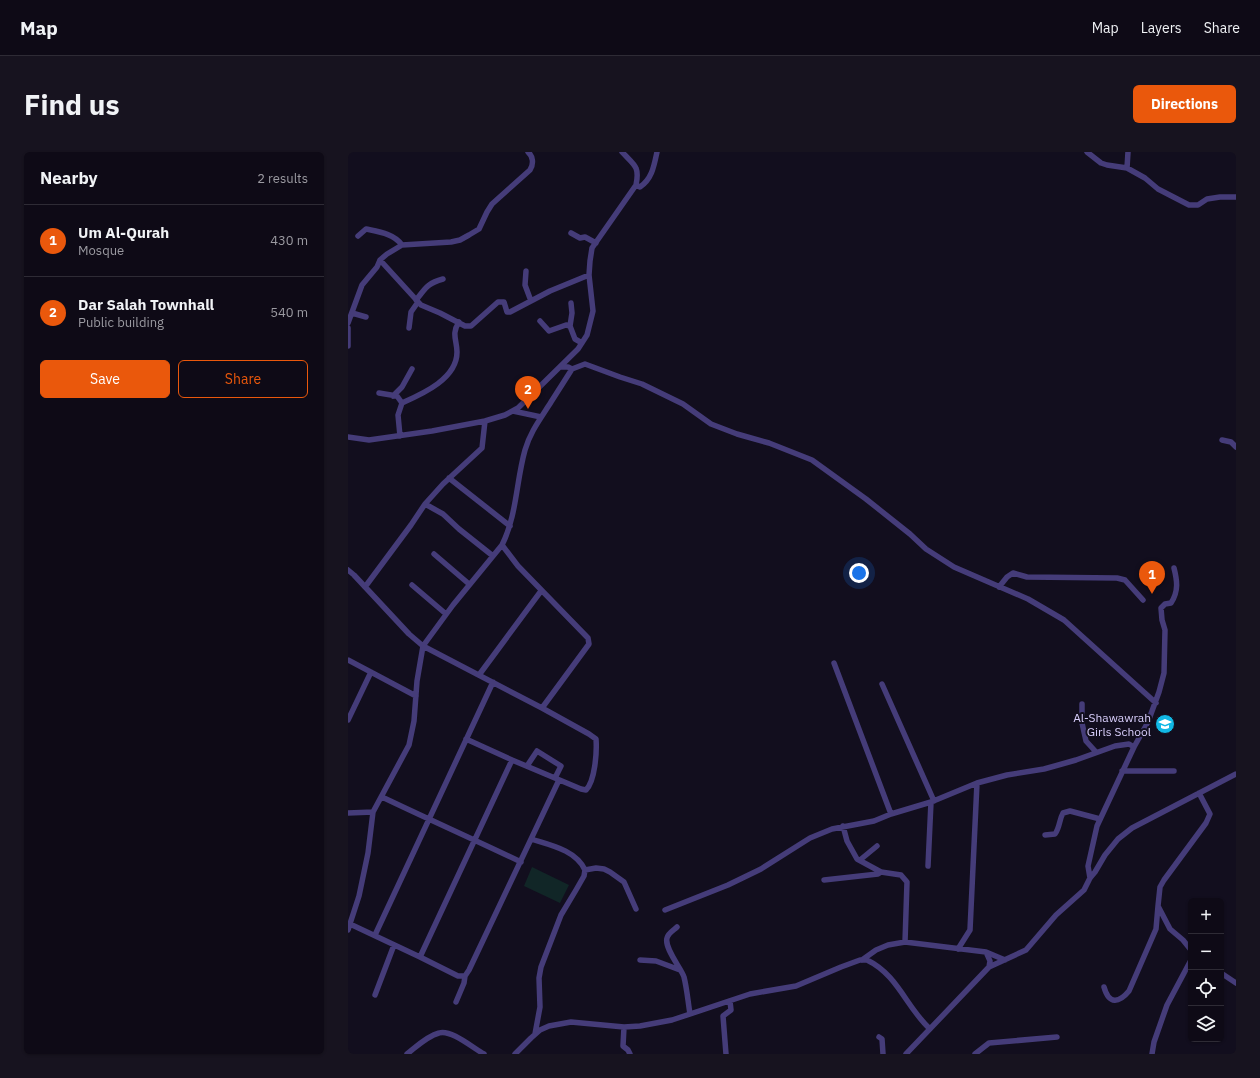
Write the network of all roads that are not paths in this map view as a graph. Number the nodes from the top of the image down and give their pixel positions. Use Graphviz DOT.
graph roads {
  1 [pos="528,152"];
  2 [pos="622,152"];
  3 [pos="657,152"];
  4 [pos="1087,152"];
  5 [pos="1128,152"];
  6 [pos="1127,168"];
  7 [pos="636,185"];
  8 [pos="1236,197"];
  9 [pos="571,233"];
  10 [pos="358,236"];
  11 [pos="596,243"];
  12 [pos="402,245"];
  13 [pos="380,260"];
  14 [pos="526,271"];
  15 [pos="590,275"];
  16 [pos="442,279"];
  17 [pos="417,301"];
  18 [pos="531,301"];
  19 [pos="348,302"];
  20 [pos="571,303"];
  21 [pos="355,304"];
  22 [pos="352,312"];
  23 [pos="366,317"];
  24 [pos="540,321"];
  25 [pos="459,322"];
  26 [pos="348,323"];
  27 [pos="570,326"];
  28 [pos="348,328"];
  29 [pos="409,328"];
  30 [pos="582,343"];
  31 [pos="348,346"];
  32 [pos="560,367"];
  33 [pos="412,369"];
  34 [pos="572,369"];
  35 [pos="379,393"];
  36 [pos="394,396"];
  37 [pos="402,403"];
  38 [pos="513,411"];
  39 [pos="541,417"];
  40 [pos="485,421"];
  41 [pos="400,436"];
  42 [pos="348,437"];
  43 [pos="1222,440"];
  44 [pos="1236,447"];
  45 [pos="449,478"];
  46 [pos="425,504"];
  47 [pos="510,526"];
  48 [pos="502,545"];
  49 [pos="434,554"];
  50 [pos="493,556"];
  51 [pos="1174,568"];
  52 [pos="348,570"];
  53 [pos="469,584"];
  54 [pos="412,585"];
  55 [pos="999,586"];
  56 [pos="365,587"];
  57 [pos="541,590"];
  58 [pos="1143,600"];
  59 [pos="446,614"];
  60 [pos="423,646"];
  61 [pos="348,660"];
  62 [pos="834,663"];
  63 [pos="371,672"];
  64 [pos="479,675"];
  65 [pos="493,682"];
  66 [pos="882,684"];
  67 [pos="416,696"];
  68 [pos="1156,703"];
  69 [pos="1082,704"];
  70 [pos="542,708"];
  71 [pos="348,720"];
  72 [pos="466,739"];
  73 [pos="1134,747"];
  74 [pos="1096,752"];
  75 [pos="512,760"];
  76 [pos="527,766"];
  77 [pos="1122,771"];
  78 [pos="1174,771"];
  79 [pos="1236,774"];
  80 [pos="557,779"];
  81 [pos="977,783"];
  82 [pos="1199,793"];
  83 [pos="382,797"];
  84 [pos="932,801"];
  85 [pos="373,812"];
  86 [pos="348,813"];
  87 [pos="891,814"];
  88 [pos="1100,819"];
  89 [pos="429,820"];
  90 [pos="843,826"];
  91 [pos="1045,835"];
  92 [pos="531,839"];
  93 [pos="475,840"];
  94 [pos="877,846"];
  95 [pos="860,860"];
  96 [pos="521,862"];
  97 [pos="928,866"];
  98 [pos="585,870"];
  99 [pos="881,872"];
  100 [pos="1090,878"];
  101 [pos="824,880"];
  102 [pos="1158,906"];
  103 [pos="636,909"];
  104 [pos="665,910"];
  105 [pos="349,927"];
  106 [pos="678,927"];
  107 [pos="375,935"];
  108 [pos="905,942"];
  109 [pos="394,945"];
  110 [pos="1188,946"];
  111 [pos="958,949"];
  112 [pos="986,952"];
  113 [pos="420,957"];
  114 [pos="640,960"];
  115 [pos="860,960"];
  116 [pos="1005,960"];
  117 [pos="1188,966"];
  118 [pos="989,967"];
  119 [pos="680,970"];
  120 [pos="1224,975"];
  121 [pos="465,976"];
  122 [pos="1236,983"];
  123 [pos="1104,987"];
  124 [pos="375,995"];
  125 [pos="730,1001"];
  126 [pos="456,1002"];
  127 [pos="690,1014"];
  128 [pos="624,1027"];
  129 [pos="930,1029"];
  130 [pos="534,1034"];
  131 [pos="879,1037"];
  132 [pos="1057,1037"];
  133 [pos="406,1054"];
  134 [pos="484,1054"];
  135 [pos="515,1054"];
  136 [pos="630,1054"];
  137 [pos="726,1054"];
  138 [pos="883,1054"];
  139 [pos="906,1054"];
  140 [pos="975,1054"];
  141 [pos="1152,1054"];
  1 -- 12 [label="street"];
  2 -- 7 [label="street"];
  3 -- 7 [label="street"];
  4 -- 6 [label="street"];
  5 -- 6 [label="street"];
  6 -- 8 [label="street"];
  7 -- 11 [label="street"];
  9 -- 11 [label="street"];
  10 -- 12 [label="street"];
  11 -- 15 [label="street"];
  12 -- 13 [label="street"];
  13 -- 17 [label="street"];
  13 -- 21 [label="street"];
  14 -- 18 [label="street"];
  15 -- 18 [label="street"];
  15 -- 30 [label="street"];
  16 -- 17 [label="street"];
  17 -- 25 [label="street"];
  17 -- 29 [label="street"];
  18 -- 25 [label="street"];
  19 -- 21 [label="street"];
  20 -- 27 [label="street"];
  21 -- 22 [label="street"];
  22 -- 23 [label="street"];
  22 -- 26 [label="street"];
  24 -- 27 [label="street"];
  25 -- 37 [label="street"];
  27 -- 30 [label="street"];
  28 -- 31 [label="street"];
  30 -- 32 [label="street"];
  32 -- 34 [label="street"];
  32 -- 38 [label="street"];
  33 -- 36 [label="street"];
  34 -- 39 [label="street"];
  34 -- 55 [label="street"];
  35 -- 36 [label="street"];
  36 -- 37 [label="street"];
  37 -- 41 [label="street"];
  38 -- 39 [label="street"];
  38 -- 40 [label="street"];
  39 -- 47 [label="street"];
  40 -- 41 [label="street"];
  40 -- 45 [label="street"];
  41 -- 42 [label="street"];
  43 -- 44 [label="street"];
  45 -- 46 [label="street"];
  45 -- 47 [label="street"];
  46 -- 50 [label="street"];
  46 -- 56 [label="street"];
  47 -- 48 [label="street"];
  48 -- 50 [label="street"];
  48 -- 57 [label="street"];
  49 -- 53 [label="street"];
  50 -- 53 [label="street"];
  51 -- 68 [label="street"];
  52 -- 56 [label="street"];
  53 -- 59 [label="street"];
  54 -- 59 [label="street"];
  55 -- 58 [label="street"];
  55 -- 68 [label="street"];
  56 -- 60 [label="street"];
  57 -- 64 [label="street"];
  57 -- 70 [label="street"];
  59 -- 60 [label="street"];
  60 -- 64 [label="street"];
  60 -- 67 [label="street"];
  61 -- 63 [label="street"];
  62 -- 87 [label="street"];
  63 -- 67 [label="street"];
  63 -- 71 [label="street"];
  64 -- 65 [label="street"];
  65 -- 70 [label="street"];
  65 -- 72 [label="street"];
  66 -- 84 [label="street"];
  67 -- 83 [label="street"];
  68 -- 73 [label="street"];
  69 -- 74 [label="street"];
  70 -- 80 [label="street"];
  72 -- 75 [label="street"];
  72 -- 89 [label="street"];
  73 -- 74 [label="street"];
  73 -- 77 [label="street"];
  74 -- 81 [label="street"];
  75 -- 76 [label="street"];
  75 -- 93 [label="street"];
  76 -- 80 [label="street"];
  76 -- 80 [label="street"];
  77 -- 78 [label="street"];
  77 -- 88 [label="street"];
  79 -- 82 [label="street"];
  80 -- 92 [label="street"];
  81 -- 84 [label="street"];
  81 -- 111 [label="street"];
  82 -- 100 [label="street"];
  82 -- 102 [label="street"];
  83 -- 85 [label="street"];
  83 -- 89 [label="street"];
  84 -- 87 [label="street"];
  84 -- 97 [label="street"];
  85 -- 86 [label="street"];
  85 -- 105 [label="street"];
  87 -- 90 [label="street"];
  88 -- 91 [label="street"];
  88 -- 100 [label="street"];
  89 -- 93 [label="street"];
  89 -- 107 [label="street"];
  90 -- 95 [label="street"];
  90 -- 104 [label="street"];
  92 -- 96 [label="street"];
  92 -- 98 [label="street"];
  93 -- 96 [label="street"];
  93 -- 113 [label="street"];
  94 -- 95 [label="street"];
  95 -- 99 [label="street"];
  96 -- 121 [label="street"];
  98 -- 103 [label="street"];
  98 -- 130 [label="street"];
  99 -- 101 [label="street"];
  99 -- 108 [label="street"];
  100 -- 116 [label="street"];
  102 -- 110 [label="street"];
  102 -- 123 [label="street"];
  105 -- 107 [label="street"];
  106 -- 119 [label="street"];
  107 -- 109 [label="street"];
  108 -- 111 [label="street"];
  108 -- 115 [label="street"];
  109 -- 113 [label="street"];
  109 -- 124 [label="street"];
  111 -- 112 [label="street"];
  112 -- 116 [label="street"];
  112 -- 118 [label="street"];
  113 -- 121 [label="street"];
  114 -- 119 [label="street"];
  115 -- 125 [label="street"];
  115 -- 129 [label="street"];
  116 -- 118 [label="street"];
  117 -- 141 [label="street"];
  118 -- 129 [label="street"];
  119 -- 127 [label="street"];
  120 -- 122 [label="street"];
  121 -- 126 [label="street"];
  125 -- 127 [label="street"];
  125 -- 137 [label="street"];
  127 -- 128 [label="street"];
  128 -- 130 [label="street"];
  128 -- 136 [label="street"];
  129 -- 139 [label="street"];
  130 -- 135 [label="street"];
  131 -- 138 [label="street"];
  132 -- 140 [label="street"];
  133 -- 134 [label="street"];
}
